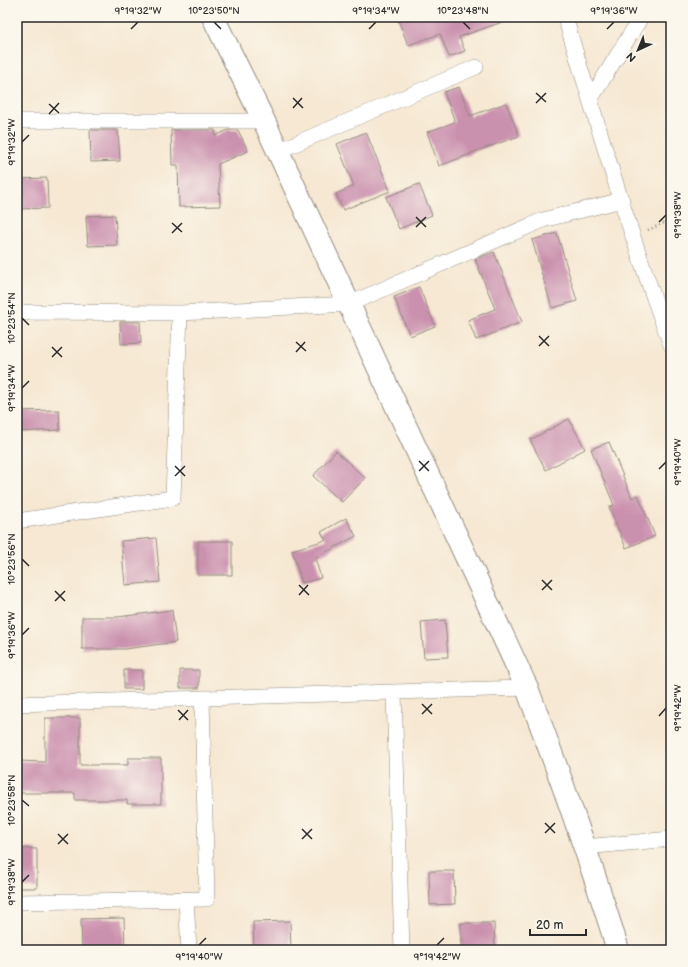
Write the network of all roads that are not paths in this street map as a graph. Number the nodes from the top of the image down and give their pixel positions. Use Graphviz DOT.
graph roads {
  1 [pos="213,17"];
  2 [pos="565,17"];
  3 [pos="641,17"];
  4 [pos="476,67"];
  5 [pos="590,100"];
  6 [pos="17,121"];
  7 [pos="264,121"];
  8 [pos="278,151"];
  9 [pos="622,200"];
  10 [pos="349,304"];
  11 [pos="17,313"];
  12 [pos="180,313"];
  13 [pos="671,346"];
  14 [pos="17,521"];
  15 [pos="527,688"];
  16 [pos="394,692"];
  17 [pos="202,698"];
  18 [pos="17,704"];
  19 [pos="671,840"];
  20 [pos="584,847"];
  21 [pos="186,900"];
  22 [pos="17,902"];
  23 [pos="189,950"];
  24 [pos="402,950"];
  25 [pos="618,950"];
  1 -- 7 [label="highway"];
  2 -- 5 [label="street"];
  3 -- 5 [label="street"];
  4 -- 8 [label="street"];
  5 -- 9 [label="street"];
  6 -- 7 [label="street"];
  7 -- 8 [label="highway"];
  8 -- 10 [label="highway"];
  9 -- 10 [label="street"];
  9 -- 13 [label="street"];
  10 -- 12 [label="street"];
  10 -- 15 [label="highway"];
  11 -- 12 [label="street"];
  12 -- 14 [label="street"];
  15 -- 16 [label="street"];
  15 -- 20 [label="highway"];
  16 -- 17 [label="street"];
  16 -- 24 [label="street"];
  17 -- 18 [label="street"];
  17 -- 21 [label="street"];
  19 -- 20 [label="street"];
  20 -- 25 [label="highway"];
  21 -- 22 [label="street"];
  21 -- 23 [label="street"];
}
